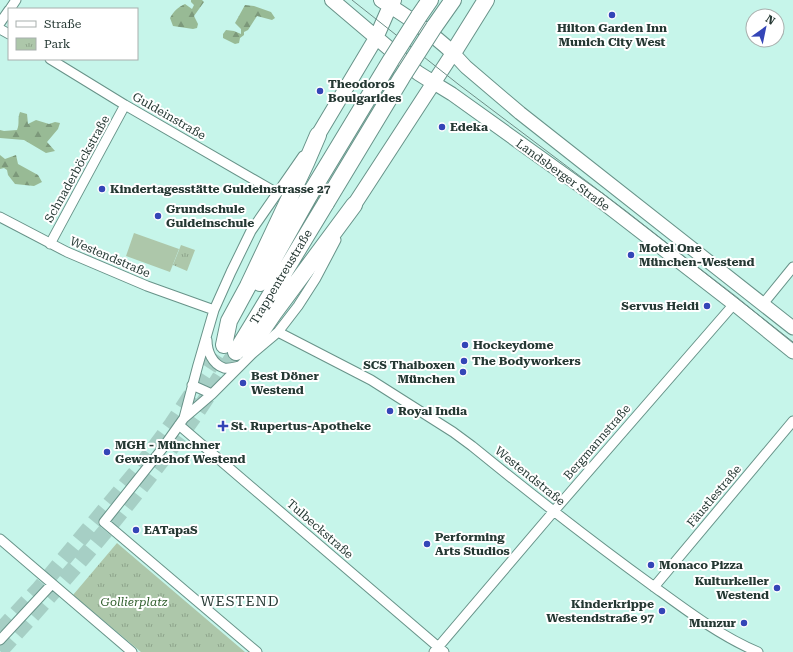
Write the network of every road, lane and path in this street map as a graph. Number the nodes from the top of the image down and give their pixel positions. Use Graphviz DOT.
graph roads {
  1 [pos="16,0"];
  2 [pos="332,0"];
  3 [pos="430,0"];
  4 [pos="453,0"];
  5 [pos="486,0"];
  6 [pos="388,2"];
  7 [pos="10,8"];
  8 [pos="8,11"];
  9 [pos="0,23"];
  10 [pos="376,38"];
  11 [pos="453,53"];
  12 [pos="52,60"];
  13 [pos="434,83"];
  14 [pos="125,105"];
  15 [pos="318,135"];
  16 [pos="277,193"];
  17 [pos="354,205"];
  18 [pos="0,217"];
  19 [pos="50,244"];
  20 [pos="793,267"];
  21 [pos="734,304"];
  22 [pos="763,304"];
  23 [pos="214,310"];
  24 [pos="793,328"];
  25 [pos="278,332"];
  26 [pos="206,336"];
  27 [pos="793,352"];
  28 [pos="237,354"];
  29 [pos="192,385"];
  30 [pos="212,394"];
  31 [pos="793,421"];
  32 [pos="182,422"];
  33 [pos="554,511"];
  34 [pos="0,539"];
  35 [pos="52,584"];
  36 [pos="654,587"];
  37 [pos="0,640"];
  38 [pos="438,650"];
  39 [pos="132,652"];
  40 [pos="257,652"];
  41 [pos="758,652"];
  1 -- 7 [label="street"];
  2 -- 10 [label="main road, Landsberger Straße"];
  3 -- 28 [label="highway, Trappentreustraße, bridge"];
  4 -- 28 [label="highway, Trappentreustraße, bridge"];
  5 -- 11 [label="highway"];
  6 -- 10 [label="main road"];
  6 -- 11 [label="main road, Landsberger Straße"];
  8 -- 9 [label="street"];
  10 -- 13 [label="main road, Landsberger Straße"];
  10 -- 15 [label="main road"];
  11 -- 13 [label="main road"];
  11 -- 22 [label="main road, Landsberger Straße"];
  12 -- 14 [label="street, Guldeinstraße"];
  13 -- 17 [label="main road"];
  13 -- 21 [label="main road, Landsberger Straße"];
  14 -- 16 [label="street, Guldeinstraße"];
  14 -- 19 [label="street, Schnaderböckstraße"];
  15 -- 16 [label="street, Trappentreustraße"];
  15 -- 28 [label="highway"];
  16 -- 23 [label="street, Trappentreustraße"];
  17 -- 25 [label="street, Trappentreustraße"];
  17 -- 28 [label="highway"];
  18 -- 19 [label="street, Westendstraße"];
  19 -- 23 [label="street, Westendstraße"];
  20 -- 22 [label="street"];
  21 -- 27 [label="main road, Landsberger Straße"];
  21 -- 33 [label="street, Bergmannstraße"];
  22 -- 24 [label="main road, Landsberger Straße"];
  23 -- 26 [label="street, Trappentreustraße"];
  25 -- 28 [label="street, Trappentreustraße"];
  25 -- 33 [label="street, Westendstraße"];
  26 -- 28 [label="street, Trappentreustraße"];
  26 -- 29 [label="street, Trappentreustraße"];
  28 -- 30 [label="street, Trappentreustraße"];
  29 -- 30 [label="street"];
  29 -- 32 [label="street, Trappentreustraße"];
  30 -- 32 [label="street, Trappentreustraße"];
  31 -- 36 [label="street, Fäustlestraße"];
  32 -- 38 [label="street, Tulbeckstraße"];
  32 -- 40 [label="street, Trappentreustraße"];
  33 -- 36 [label="street, Westendstraße"];
  33 -- 38 [label="street, Bergmannstraße"];
  34 -- 35 [label="street"];
  35 -- 37 [label="street"];
  35 -- 39 [label="street"];
  36 -- 41 [label="street, Westendstraße"];
}
